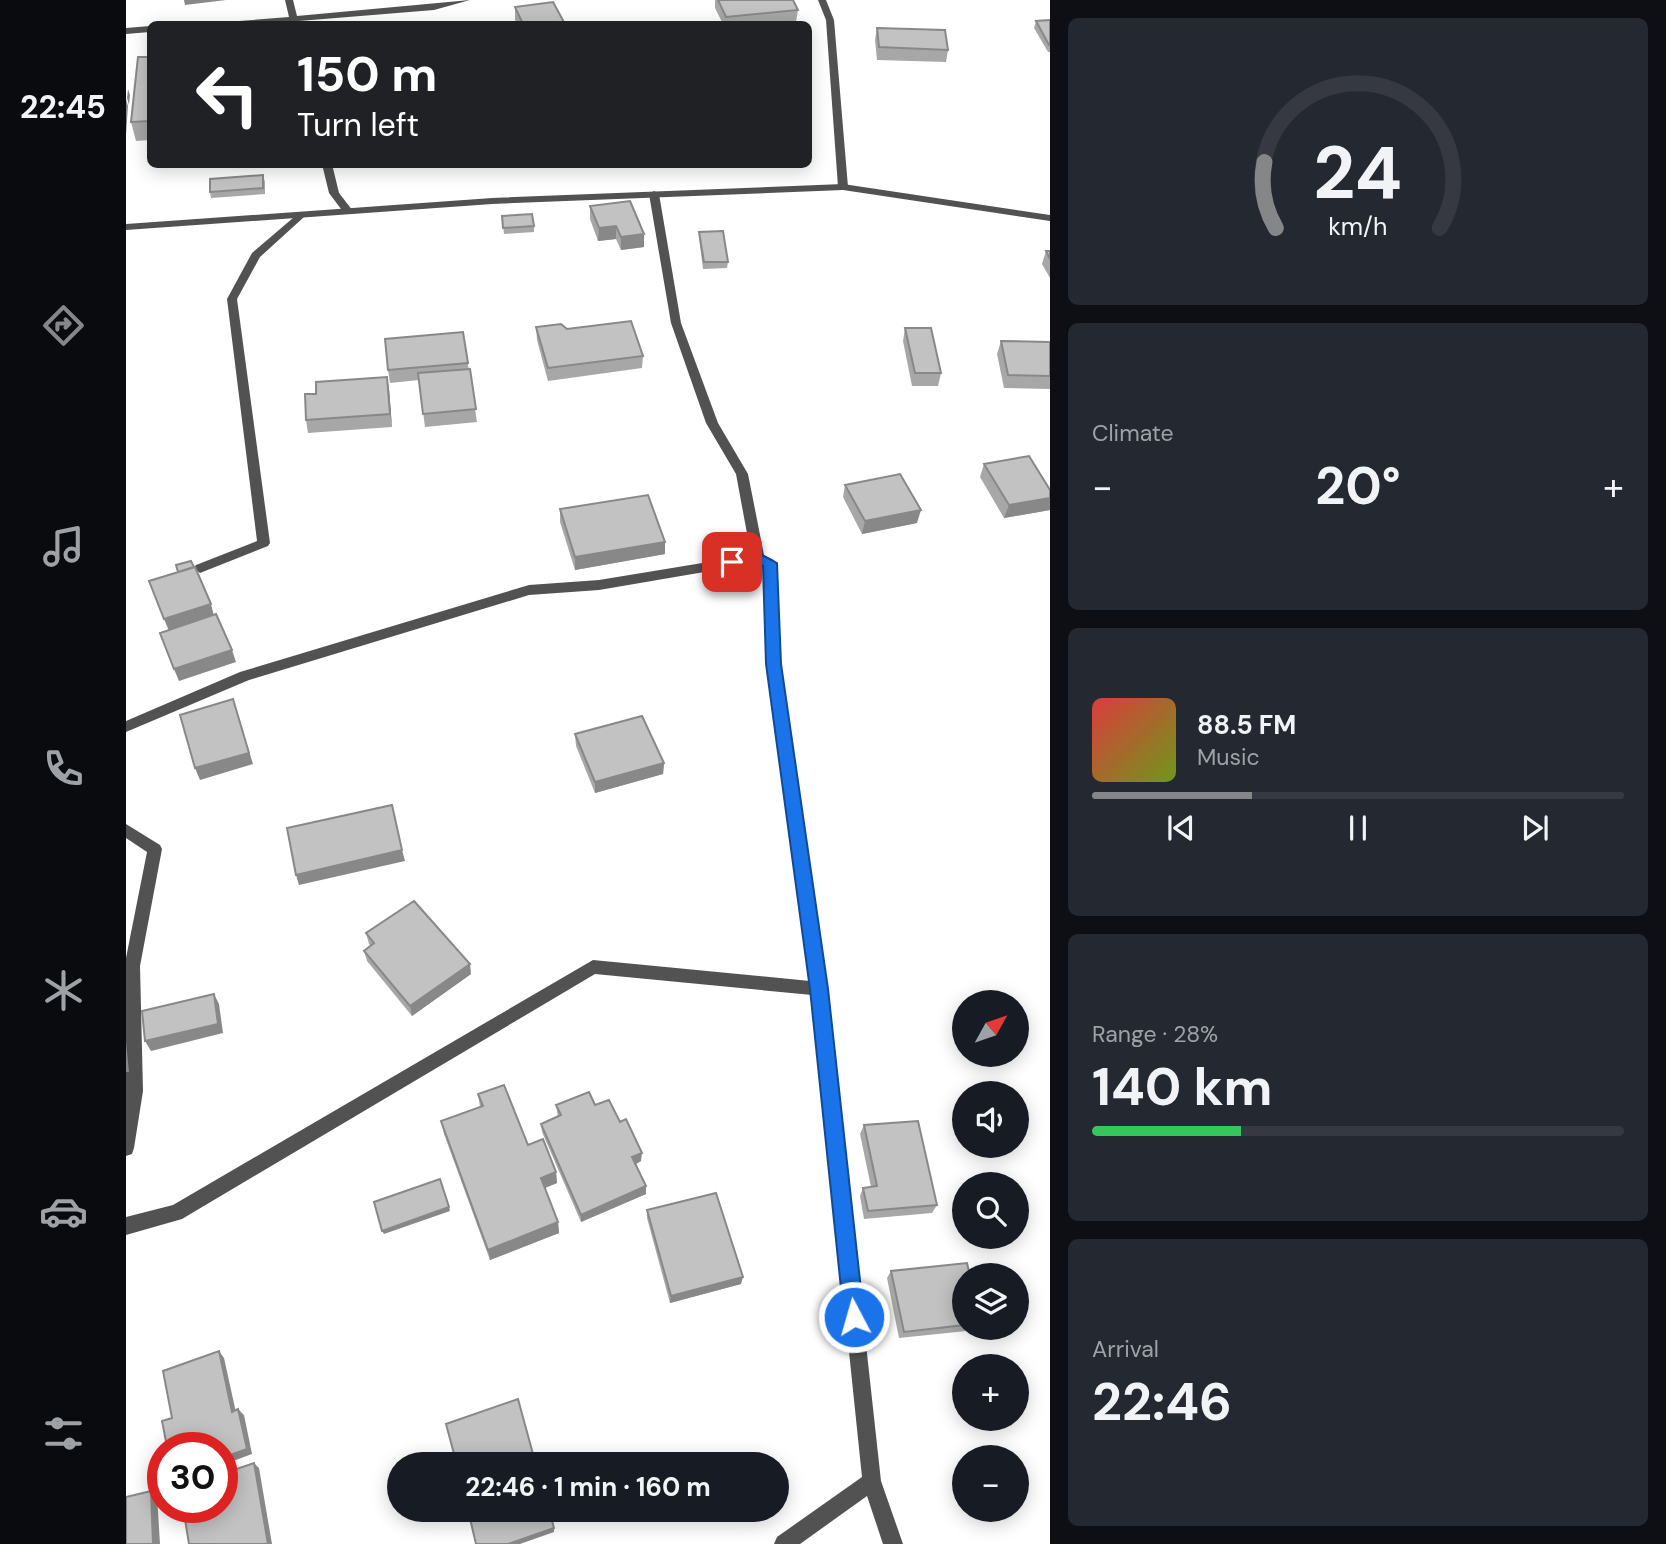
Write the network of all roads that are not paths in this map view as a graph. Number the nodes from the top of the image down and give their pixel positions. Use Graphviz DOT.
graph roads {
  1 [pos="289,0"];
  2 [pos="466,0"];
  3 [pos="822,0"];
  4 [pos="294,21"];
  5 [pos="312,21"];
  6 [pos="147,29"];
  7 [pos="126,31"];
  8 [pos="328,168"];
  9 [pos="843,187"];
  10 [pos="654,194"];
  11 [pos="348,211"];
  12 [pos="300,215"];
  13 [pos="1050,218"];
  14 [pos="126,227"];
  15 [pos="758,558"];
  16 [pos="200,568"];
  17 [pos="126,727"];
  18 [pos="126,830"];
  19 [pos="819,989"];
  20 [pos="126,1148"];
  21 [pos="126,1226"];
  22 [pos="872,1481"];
  23 [pos="784,1544"];
  24 [pos="893,1544"];
  1 -- 4 [label="street"];
  2 -- 5 [label="street"];
  3 -- 9 [label="street"];
  6 -- 7 [label="street"];
  8 -- 11 [label="street"];
  9 -- 10 [label="street"];
  9 -- 13 [label="street"];
  10 -- 11 [label="street"];
  10 -- 15 [label="street"];
  11 -- 12 [label="street"];
  12 -- 14 [label="street"];
  12 -- 16 [label="street"];
  15 -- 17 [label="street"];
  15 -- 19 [label="street"];
  18 -- 20 [label="street"];
  19 -- 21 [label="street"];
  19 -- 22 [label="street"];
  22 -- 23 [label="street"];
  22 -- 24 [label="street"];
}
